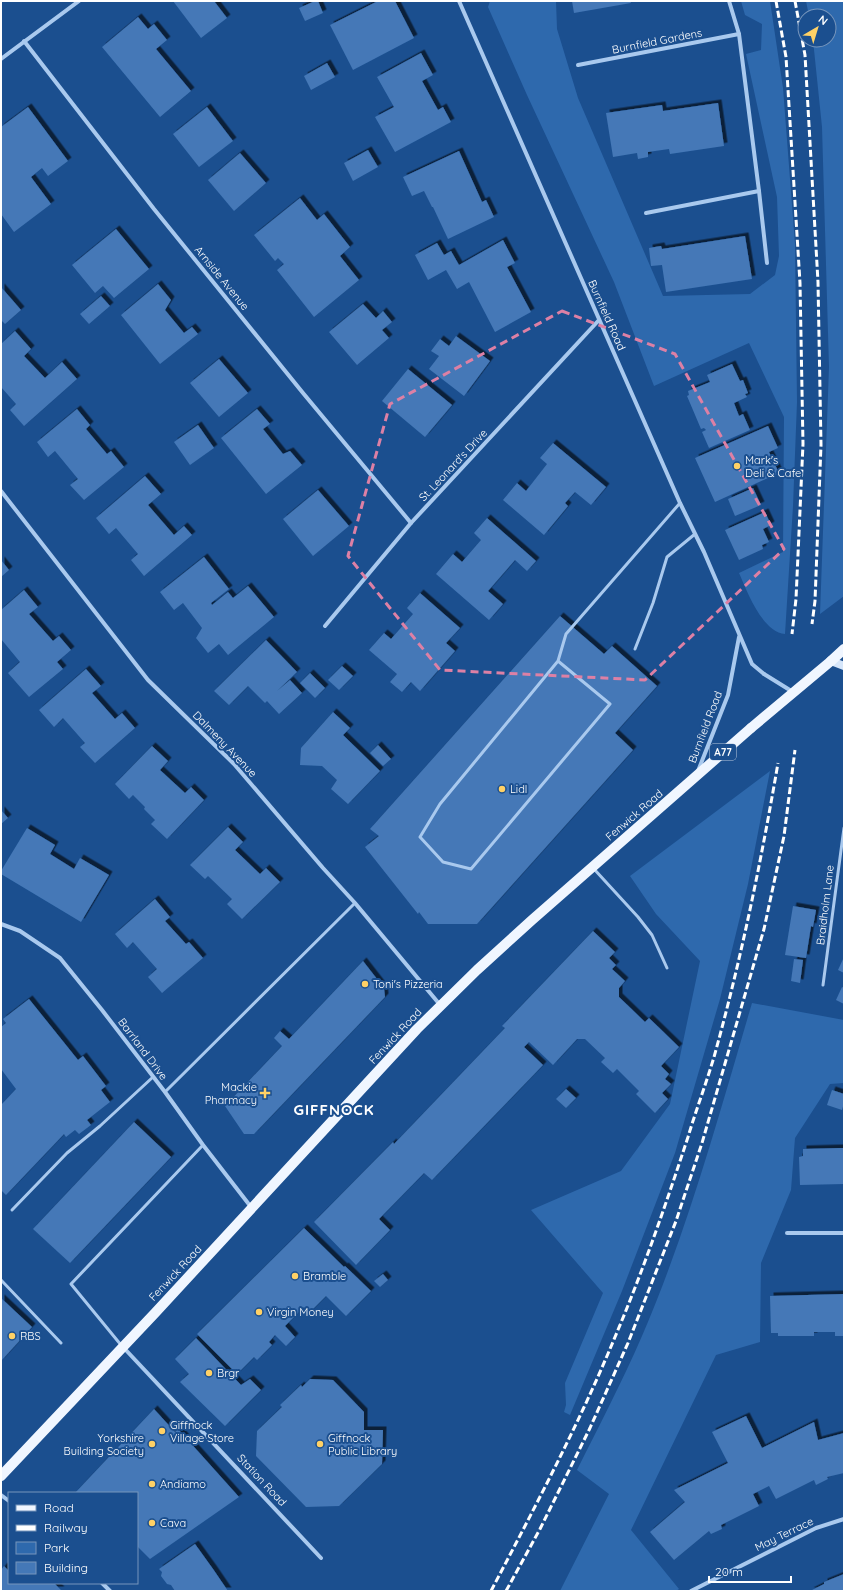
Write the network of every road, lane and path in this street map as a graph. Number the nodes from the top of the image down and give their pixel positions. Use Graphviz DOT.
graph roads {
  1 [pos="79,1"];
  2 [pos="459,1"];
  3 [pos="729,1"];
  4 [pos="739,34"];
  5 [pos="24,41"];
  6 [pos="1,59"];
  7 [pos="578,65"];
  8 [pos="759,191"];
  9 [pos="646,213"];
  10 [pos="767,263"];
  11 [pos="599,320"];
  12 [pos="1,491"];
  13 [pos="680,503"];
  14 [pos="411,523"];
  15 [pos="694,534"];
  16 [pos="325,626"];
  17 [pos="740,636"];
  18 [pos="635,649"];
  19 [pos="844,649"];
  20 [pos="558,661"];
  21 [pos="831,661"];
  22 [pos="844,666"];
  23 [pos="793,692"];
  24 [pos="695,777"];
  25 [pos="844,828"];
  26 [pos="592,867"];
  27 [pos="355,903"];
  28 [pos="1,924"];
  29 [pos="667,968"];
  30 [pos="823,985"];
  31 [pos="441,1006"];
  32 [pos="153,1076"];
  33 [pos="165,1092"];
  34 [pos="203,1145"];
  35 [pos="252,1208"];
  36 [pos="12,1210"];
  37 [pos="787,1233"];
  38 [pos="844,1233"];
  39 [pos="1,1280"];
  40 [pos="61,1343"];
  41 [pos="122,1346"];
  42 [pos="1,1476"];
  43 [pos="844,1519"];
  44 [pos="321,1558"];
  45 [pos="690,1591"];
  1 -- 5 [label="street"];
  2 -- 11 [label="street, Burnfield Road"];
  3 -- 4 [label="street"];
  4 -- 7 [label="street, Burnfield Gardens"];
  4 -- 8 [label="street"];
  5 -- 6 [label="street"];
  5 -- 14 [label="street, Arnside Avenue"];
  8 -- 9 [label="street"];
  8 -- 10 [label="street"];
  11 -- 13 [label="street, Burnfield Road"];
  11 -- 14 [label="street, St. Leonard's Drive"];
  12 -- 27 [label="street, Dalmeny Avenue"];
  13 -- 15 [label="street, Burnfield Road"];
  13 -- 20 [label="lane"];
  14 -- 16 [label="street, St. Leonard's Drive"];
  15 -- 17 [label="street, Burnfield Road"];
  15 -- 18 [label="lane"];
  17 -- 23 [label="street, Burnfield Road, bridge"];
  17 -- 24 [label="street, Burnfield Road"];
  19 -- 21 [label="main road, Fenwick Road / A77"];
  20 -- 20 [label="lane"];
  21 -- 22 [label="street"];
  21 -- 23 [label="main road, Fenwick Road / A77, bridge"];
  23 -- 24 [label="main road, Fenwick Road / A77, bridge"];
  24 -- 26 [label="main road, Fenwick Road / A77"];
  25 -- 30 [label="lane, Braidholm Lane"];
  26 -- 29 [label="lane"];
  26 -- 31 [label="main road, Fenwick Road / A77"];
  27 -- 31 [label="street, Dalmeny Avenue"];
  27 -- 33 [label="lane"];
  28 -- 32 [label="street, Barrland Drive"];
  31 -- 35 [label="main road, Fenwick Road / A77"];
  32 -- 33 [label="street, Barrland Drive"];
  32 -- 36 [label="lane"];
  33 -- 34 [label="street, Barrland Drive"];
  34 -- 35 [label="street, Barrland Drive"];
  34 -- 41 [label="lane"];
  35 -- 41 [label="main road, Fenwick Road / A77"];
  37 -- 38 [label="street"];
  39 -- 40 [label="lane"];
  41 -- 42 [label="main road, Fenwick Road / A77"];
  41 -- 44 [label="street, Station Road"];
  43 -- 45 [label="street, May Terrace"];
}
